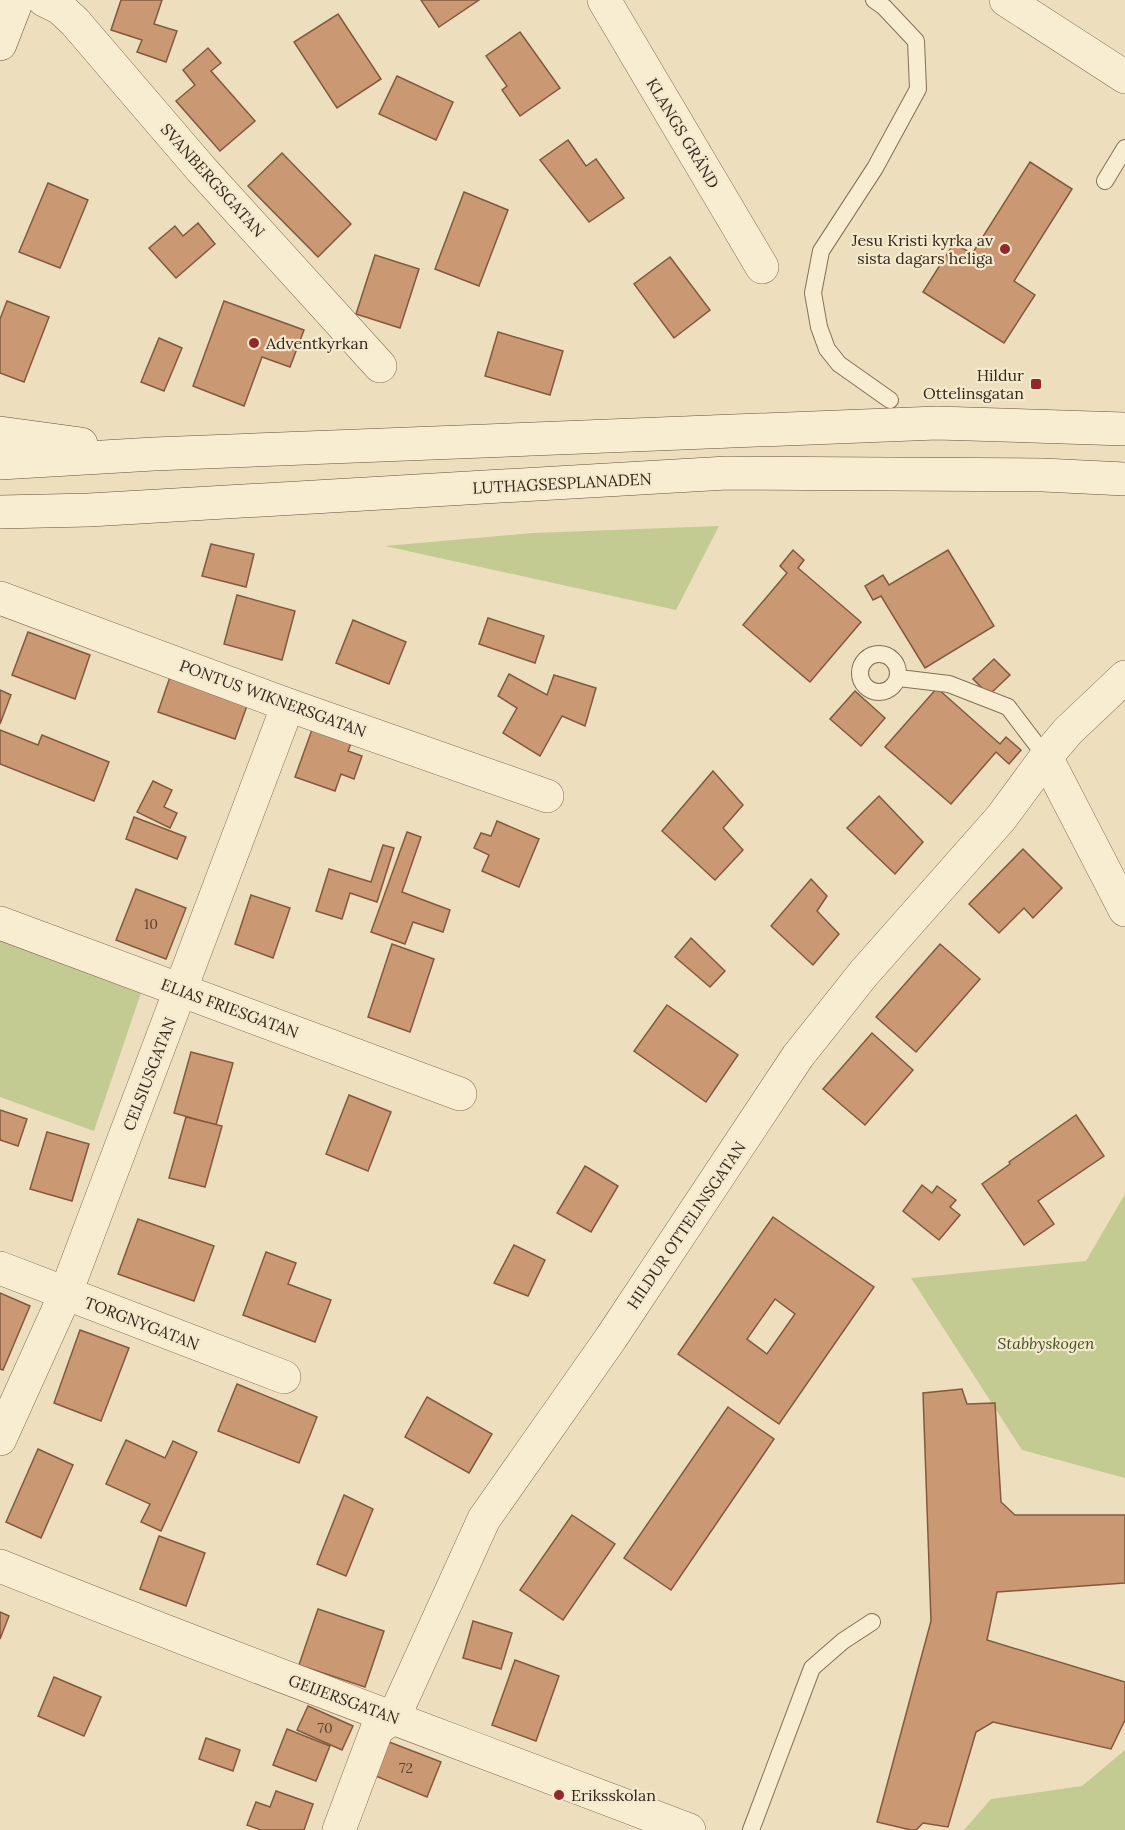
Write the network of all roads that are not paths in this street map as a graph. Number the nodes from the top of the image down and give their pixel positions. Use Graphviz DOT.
graph roads {
  1 [pos="17,0"];
  2 [pos="44,0"];
  3 [pos="604,0"];
  4 [pos="874,0"];
  5 [pos="1006,0"];
  6 [pos="0,44"];
  7 [pos="1125,77"];
  8 [pos="1125,148"];
  9 [pos="1105,181"];
  10 [pos="762,267"];
  11 [pos="380,366"];
  12 [pos="890,400"];
  13 [pos="1125,429"];
  14 [pos="0,433"];
  15 [pos="154,454"];
  16 [pos="0,463"];
  17 [pos="1125,479"];
  18 [pos="0,512"];
  19 [pos="0,598"];
  20 [pos="1125,677"];
  21 [pos="899,678"];
  22 [pos="288,705"];
  23 [pos="1046,757"];
  24 [pos="547,796"];
  25 [pos="1125,910"];
  26 [pos="0,923"];
  27 [pos="182,990"];
  28 [pos="460,1094"];
  29 [pos="0,1268"];
  30 [pos="65,1295"];
  31 [pos="284,1377"];
  32 [pos="0,1439"];
  33 [pos="0,1566"];
  34 [pos="872,1622"];
  35 [pos="394,1717"];
  36 [pos="676,1820"];
  37 [pos="339,1830"];
  38 [pos="751,1830"];
  1 -- 6 [label="street"];
  2 -- 11 [label="street, SVANBERGSGATAN"];
  3 -- 10 [label="street, KLANGS GRÄND"];
  4 -- 12 [label="lane"];
  5 -- 7 [label="street"];
  8 -- 9 [label="lane"];
  13 -- 15 [label="street"];
  14 -- 15 [label="street"];
  15 -- 16 [label="street"];
  17 -- 18 [label="street, LUTHAGSESPLANADEN"];
  19 -- 22 [label="street, PONTUS WIKNERSGATAN"];
  20 -- 23 [label="street, HILDUR OTTELINSGATAN"];
  21 -- 23 [label="lane"];
  22 -- 24 [label="street, PONTUS WIKNERSGATAN"];
  22 -- 27 [label="street, CELSIUSGATAN"];
  23 -- 25 [label="street"];
  23 -- 35 [label="street, HILDUR OTTELINSGATAN"];
  26 -- 27 [label="street, ELIAS FRIESGATAN"];
  27 -- 28 [label="street, ELIAS FRIESGATAN"];
  27 -- 30 [label="street, CELSIUSGATAN"];
  29 -- 30 [label="street, TORGNYGATAN"];
  30 -- 31 [label="street, TORGNYGATAN"];
  30 -- 32 [label="street, CELSIUSGATAN"];
  33 -- 35 [label="street, GEIJERSGATAN"];
  34 -- 38 [label="lane"];
  35 -- 36 [label="street, GEIJERSGATAN"];
  35 -- 37 [label="street, HILDUR OTTELINSGATAN"];
}
